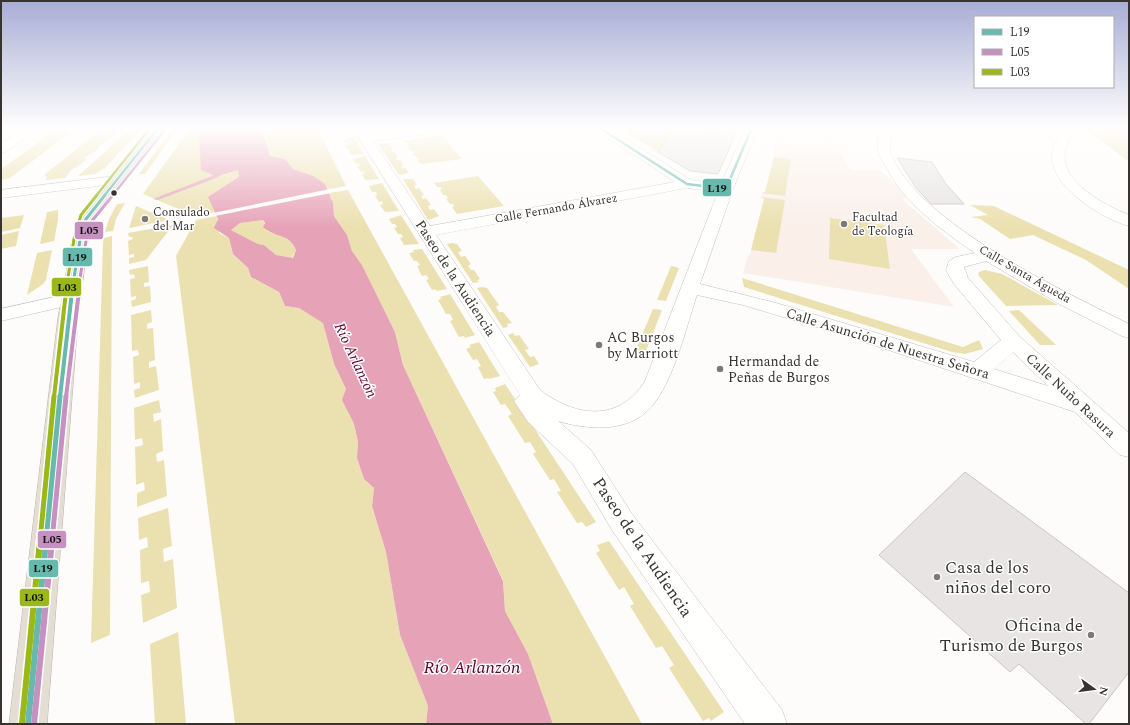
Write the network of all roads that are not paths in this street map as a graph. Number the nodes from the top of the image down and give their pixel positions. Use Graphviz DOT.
graph roads {
  1 [pos="132,161"];
  2 [pos="380,161"];
  3 [pos="651,161"];
  4 [pos="738,161"];
  5 [pos="888,161"];
  6 [pos="1058,161"];
  7 [pos="687,184"];
  8 [pos="112,185"];
  9 [pos="726,189"];
  10 [pos="1,194"];
  11 [pos="1,203"];
  12 [pos="1129,221"];
  13 [pos="426,232"];
  14 [pos="988,255"];
  15 [pos="690,288"];
  16 [pos="72,299"];
  17 [pos="1,315"];
  18 [pos="1129,332"];
  19 [pos="1013,342"];
  20 [pos="979,370"];
  21 [pos="509,377"];
  22 [pos="1083,406"];
  23 [pos="1129,448"];
  24 [pos="28,724"];
  25 [pos="768,724"];
  1 -- 8 [label="highway"];
  2 -- 13 [label="street, Paseo de la Audiencia"];
  3 -- 7 [label="street"];
  4 -- 9 [label="street, Paseo de la Audiencia"];
  5 -- 14 [label="street, Calle Santa Águeda"];
  6 -- 12 [label="street"];
  7 -- 9 [label="street"];
  7 -- 13 [label="street, Calle Fernando Álvarez"];
  8 -- 10 [label="street"];
  8 -- 11 [label="street"];
  8 -- 16 [label="highway"];
  9 -- 15 [label="street, Paseo de la Audiencia"];
  13 -- 15 [label="street, Paseo de la Audiencia"];
  14 -- 18 [label="street, Calle Santa Águeda"];
  14 -- 19 [label="street, Calle Nuño Rasura"];
  15 -- 20 [label="street, Calle Asunción de Nuestra Señora"];
  16 -- 17 [label="street"];
  16 -- 24 [label="highway"];
  19 -- 20 [label="street, Calle Nuño Rasura"];
  19 -- 22 [label="street, Calle Nuño Rasura"];
  20 -- 22 [label="street, Calle Asunción de Nuestra Señora"];
  21 -- 25 [label="street, Paseo de la Audiencia"];
  22 -- 23 [label="street, Calle Nuño Rasura"];
}
